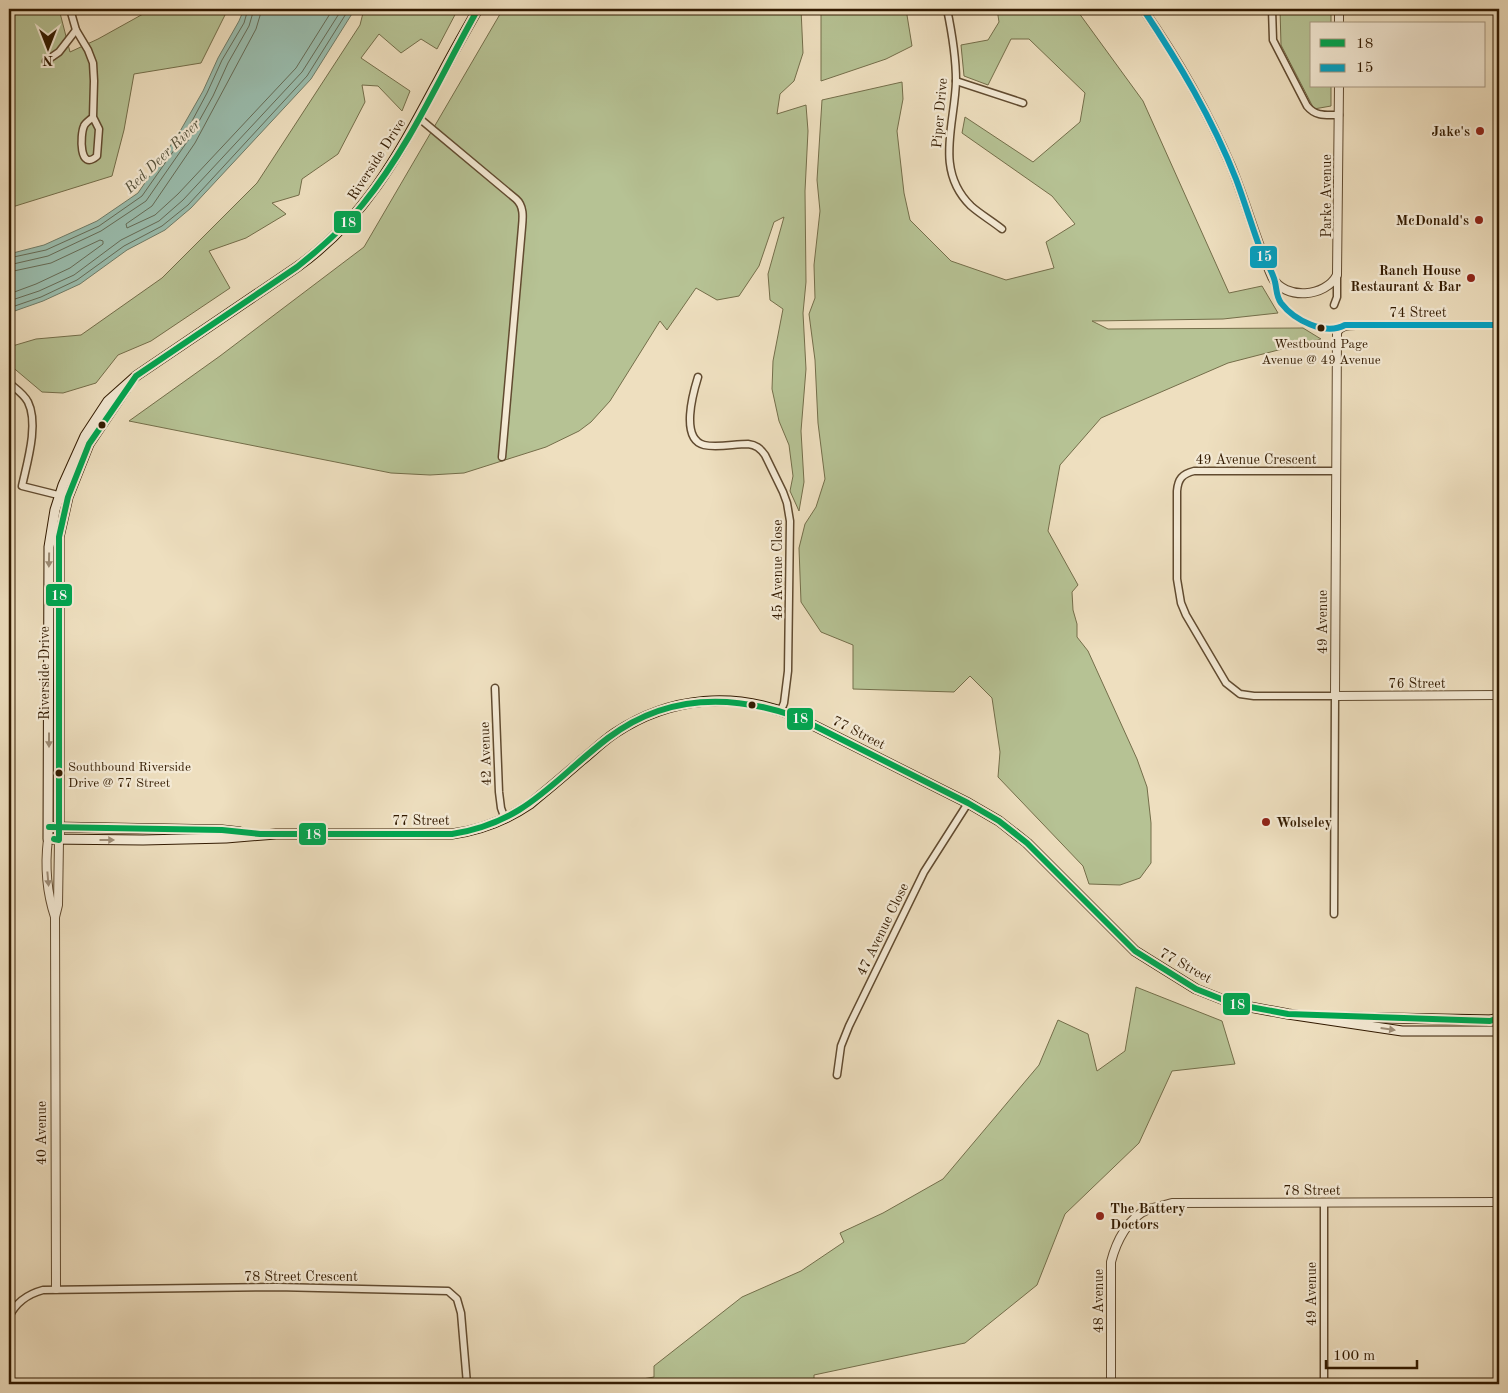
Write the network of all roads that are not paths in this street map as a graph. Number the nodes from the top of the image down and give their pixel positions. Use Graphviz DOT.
graph roads {
  1 [pos="70,9"];
  2 [pos="478,9"];
  3 [pos="946,9"];
  4 [pos="1143,9"];
  5 [pos="1272,9"];
  6 [pos="1339,9"];
  7 [pos="1339,22"];
  8 [pos="76,30"];
  9 [pos="46,61"];
  10 [pos="956,81"];
  11 [pos="1339,88"];
  12 [pos="1023,103"];
  13 [pos="1339,115"];
  14 [pos="93,117"];
  15 [pos="419,118"];
  16 [pos="1002,229"];
  17 [pos="1337,276"];
  18 [pos="1334,305"];
  19 [pos="1499,325"];
  20 [pos="1338,329"];
  21 [pos="698,377"];
  22 [pos="9,383"];
  23 [pos="502,457"];
  24 [pos="1335,471"];
  25 [pos="64,496"];
  26 [pos="496,688"];
  27 [pos="1499,695"];
  28 [pos="1334,696"];
  29 [pos="781,710"];
  30 [pos="968,803"];
  31 [pos="505,819"];
  32 [pos="49,827"];
  33 [pos="59,827"];
  34 [pos="260,834"];
  35 [pos="48,839"];
  36 [pos="59,840"];
  37 [pos="1334,914"];
  38 [pos="55,917"];
  39 [pos="1288,1014"];
  40 [pos="1496,1020"];
  41 [pos="1499,1031"];
  42 [pos="837,1075"];
  43 [pos="1499,1202"];
  44 [pos="1324,1203"];
  45 [pos="1130,1224"];
  46 [pos="56,1289"];
  47 [pos="9,1317"];
  48 [pos="467,1384"];
  49 [pos="1110,1384"];
  50 [pos="1324,1384"];
  1 -- 8 [label="street"];
  2 -- 15 [label="main road, Riverside Drive"];
  3 -- 10 [label="street, Piper Drive"];
  4 -- 17 [label="street"];
  5 -- 13 [label="street"];
  6 -- 7 [label="street"];
  8 -- 9 [label="street"];
  8 -- 14 [label="street"];
  10 -- 12 [label="street"];
  10 -- 16 [label="street, Piper Drive"];
  11 -- 13 [label="street, Parke Avenue"];
  13 -- 17 [label="street, Parke Avenue"];
  14 -- 14 [label="street"];
  15 -- 23 [label="street"];
  15 -- 25 [label="main road, Riverside Drive"];
  17 -- 18 [label="street, Parke Avenue"];
  19 -- 20 [label="street, 74 Street"];
  20 -- 24 [label="street, 49 Avenue"];
  21 -- 29 [label="street, 45 Avenue Close"];
  22 -- 25 [label="street"];
  24 -- 28 [label="street, 49 Avenue"];
  24 -- 28 [label="street, 49 Avenue Crescent"];
  25 -- 32 [label="main road, Riverside Drive, one-way"];
  25 -- 33 [label="main road, Riverside Drive"];
  26 -- 31 [label="street, 42 Avenue"];
  27 -- 28 [label="street, 76 Street"];
  28 -- 37 [label="street, 49 Avenue"];
  29 -- 30 [label="main road, 77 Street"];
  29 -- 31 [label="main road, 77 Street"];
  30 -- 39 [label="main road, 77 Street"];
  30 -- 42 [label="street, 47 Avenue Close"];
  31 -- 34 [label="main road, 77 Street"];
  32 -- 33 [label="main road, 77 Street"];
  32 -- 35 [label="main road, 40 Avenue"];
  33 -- 34 [label="main road, 77 Street"];
  33 -- 36 [label="main road, Riverside Drive"];
  36 -- 34 [label="main road, 77 Street, one-way"];
  35 -- 36 [label="main road, 77 Street"];
  35 -- 38 [label="street, 40 Avenue, one-way"];
  36 -- 38 [label="street, 40 Avenue"];
  38 -- 46 [label="street, 40 Avenue"];
  39 -- 40 [label="main road, 77 Street"];
  39 -- 41 [label="main road, 77 Street, one-way"];
  43 -- 44 [label="street, 78 Street"];
  44 -- 45 [label="street, 78 Street"];
  44 -- 50 [label="street, 49 Avenue"];
  45 -- 49 [label="street, 48 Avenue"];
  46 -- 47 [label="street"];
  46 -- 48 [label="street, 78 Street Crescent"];
}
